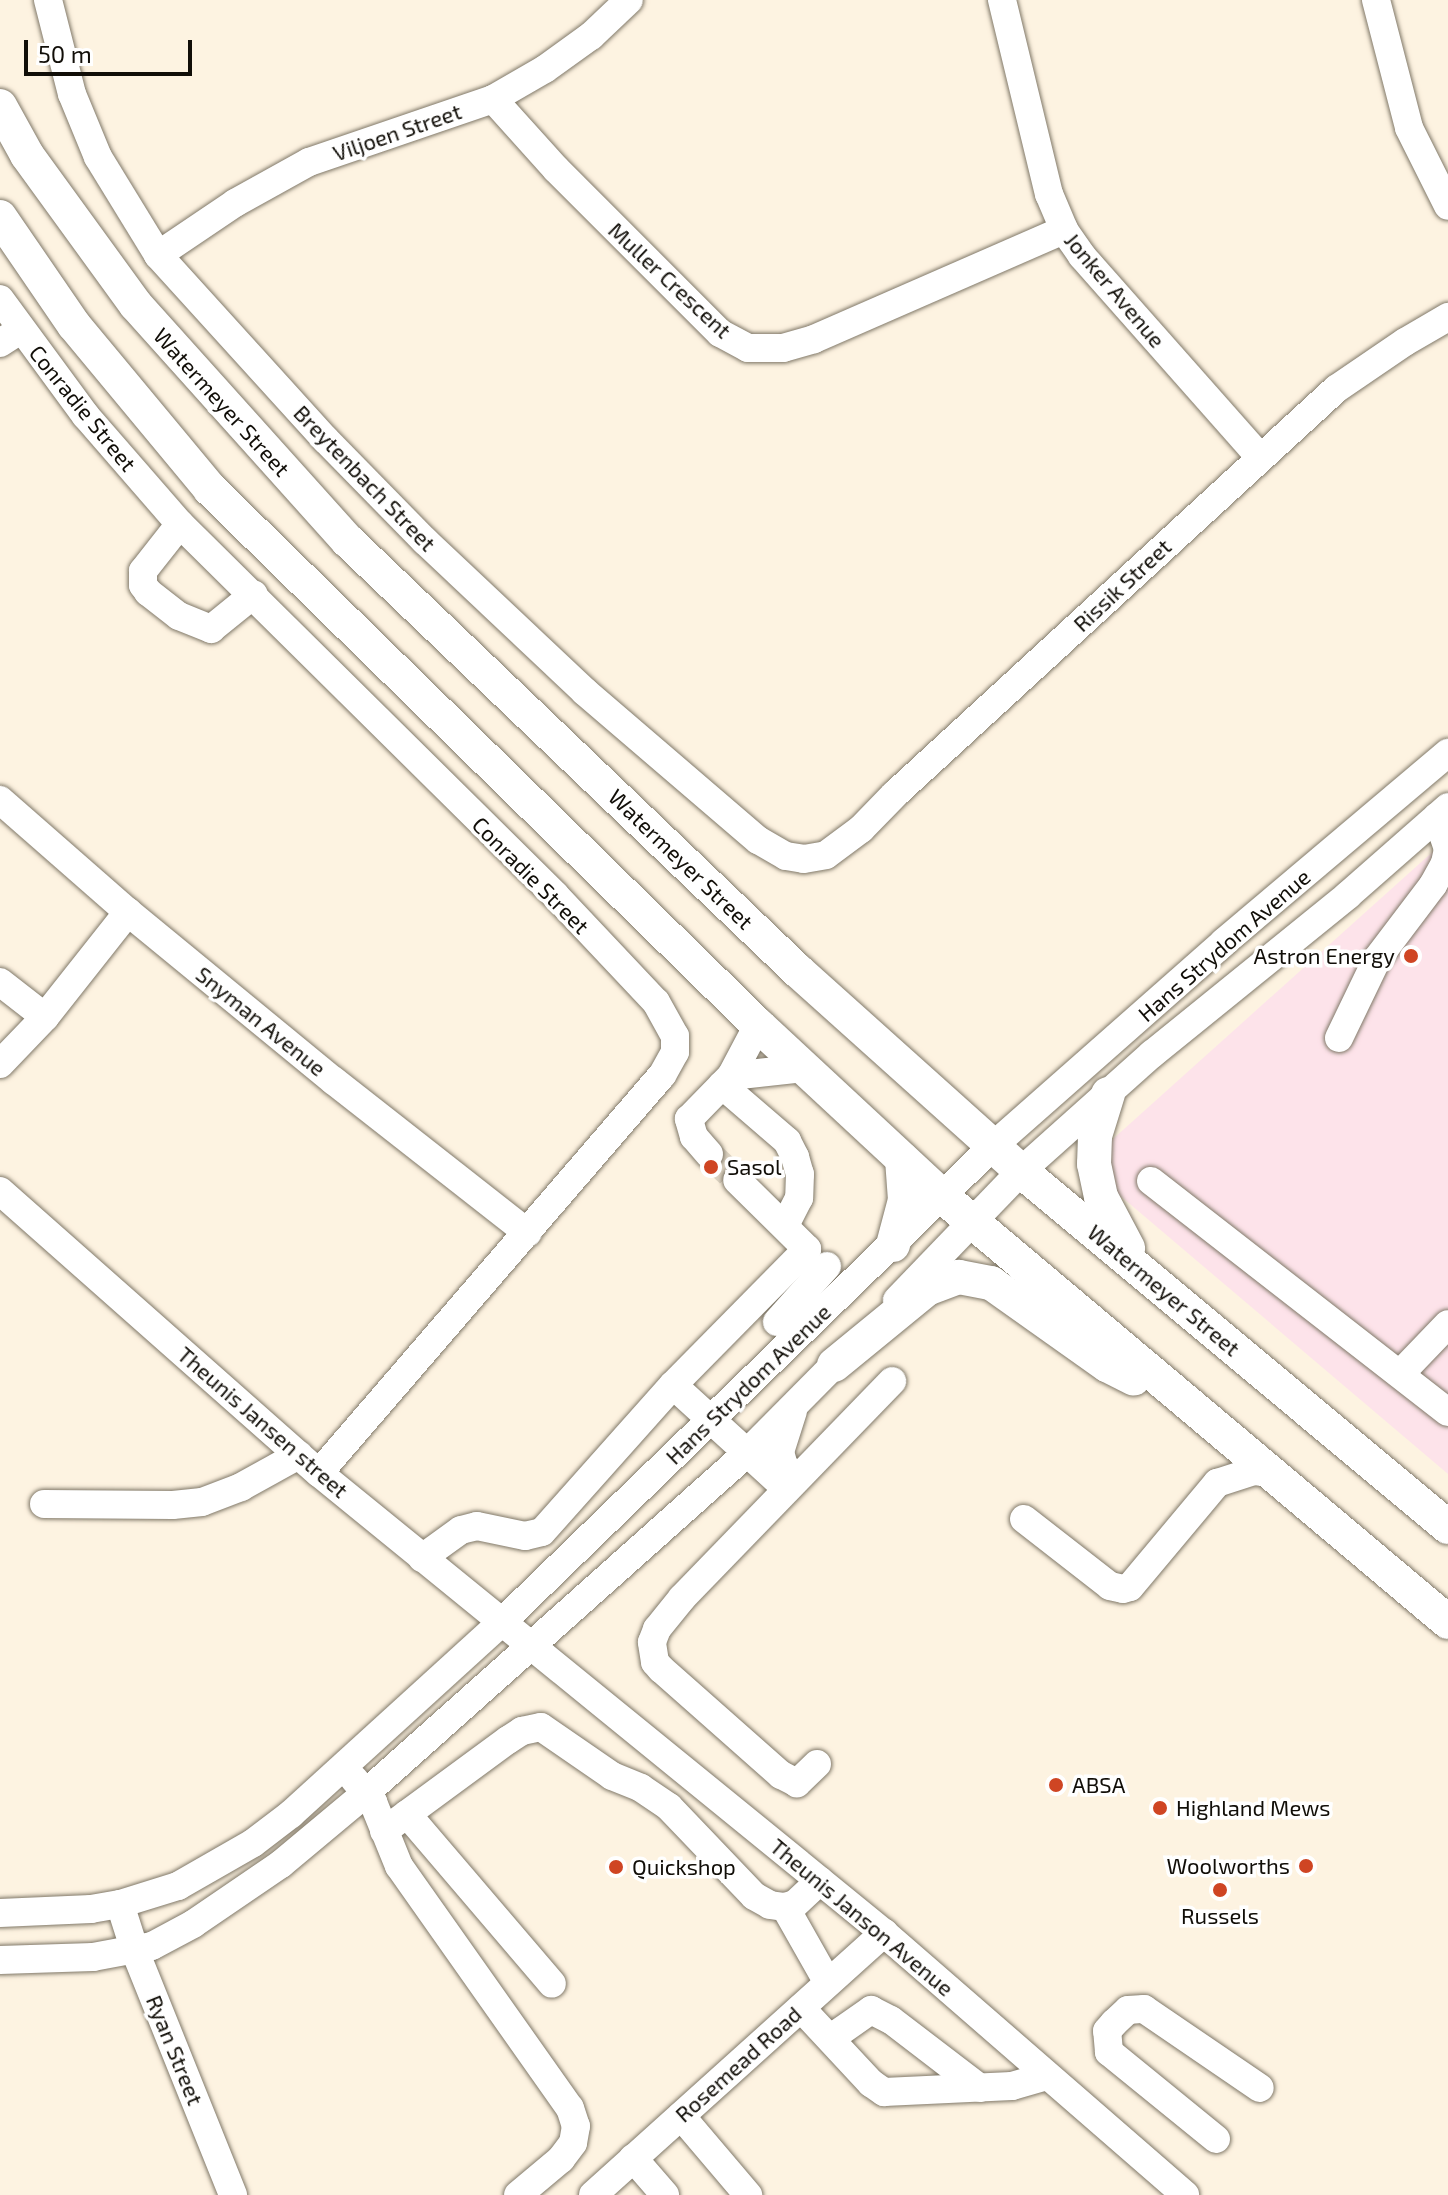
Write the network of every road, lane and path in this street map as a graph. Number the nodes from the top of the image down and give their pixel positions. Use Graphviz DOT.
graph roads {
  1 [pos="48,0"];
  2 [pos="629,0"];
  3 [pos="1002,0"];
  4 [pos="1376,0"];
  5 [pos="493,99"];
  6 [pos="0,106"];
  7 [pos="1448,206"];
  8 [pos="0,217"];
  9 [pos="1064,230"];
  10 [pos="158,255"];
  11 [pos="0,299"];
  12 [pos="1448,317"];
  13 [pos="10,336"];
  14 [pos="1260,457"];
  15 [pos="180,524"];
  16 [pos="254,594"];
  17 [pos="1448,753"];
  18 [pos="0,800"];
  19 [pos="1443,812"];
  20 [pos="804,859"];
  21 [pos="128,912"];
  22 [pos="0,982"];
  23 [pos="45,1017"];
  24 [pos="758,1025"];
  25 [pos="1339,1038"];
  26 [pos="0,1064"];
  27 [pos="804,1068"];
  28 [pos="727,1081"];
  29 [pos="1108,1094"];
  30 [pos="993,1146"];
  31 [pos="709,1154"];
  32 [pos="902,1159"];
  33 [pos="1021,1171"];
  34 [pos="737,1180"];
  35 [pos="1151,1181"];
  36 [pos="0,1191"];
  37 [pos="943,1197"];
  38 [pos="973,1222"];
  39 [pos="785,1225"];
  40 [pos="528,1233"];
  41 [pos="893,1245"];
  42 [pos="817,1258"];
  43 [pos="1142,1270"];
  44 [pos="851,1285"];
  45 [pos="757,1300"];
  46 [pos="1448,1324"];
  47 [pos="786,1331"];
  48 [pos="834,1365"];
  49 [pos="1400,1374"];
  50 [pos="892,1381"];
  51 [pos="673,1385"];
  52 [pos="796,1403"];
  53 [pos="1448,1412"];
  54 [pos="1198,1413"];
  55 [pos="711,1421"];
  56 [pos="746,1454"];
  57 [pos="309,1464"];
  58 [pos="1268,1473"];
  59 [pos="792,1484"];
  60 [pos="44,1504"];
  61 [pos="1443,1514"];
  62 [pos="1024,1519"];
  63 [pos="422,1558"];
  64 [pos="1448,1622"];
  65 [pos="501,1623"];
  66 [pos="534,1645"];
  67 [pos="667,1754"];
  68 [pos="817,1764"];
  69 [pos="342,1768"];
  70 [pos="641,1788"];
  71 [pos="367,1792"];
  72 [pos="407,1814"];
  73 [pos="744,1818"];
  74 [pos="384,1831"];
  75 [pos="715,1854"];
  76 [pos="820,1881"];
  77 [pos="120,1904"];
  78 [pos="785,1907"];
  79 [pos="0,1913"];
  80 [pos="884,1933"];
  81 [pos="135,1951"];
  82 [pos="0,1960"];
  83 [pos="828,1983"];
  84 [pos="552,1984"];
  85 [pos="801,2008"];
  86 [pos="831,2038"];
  87 [pos="1047,2076"];
  88 [pos="980,2088"];
  89 [pos="1260,2088"];
  90 [pos="681,2116"];
  91 [pos="1216,2139"];
  92 [pos="633,2158"];
  93 [pos="233,2195"];
  94 [pos="518,2195"];
  95 [pos="593,2195"];
  96 [pos="665,2195"];
  97 [pos="748,2195"];
  98 [pos="1185,2195"];
  1 -- 10 [label="street, Breytenbach Street"];
  2 -- 5 [label="street, Viljoen Street"];
  3 -- 9 [label="street, Jonker Avenue"];
  4 -- 7 [label="street"];
  5 -- 9 [label="street, Muller Crescent"];
  5 -- 10 [label="street, Viljoen Street"];
  6 -- 30 [label="main road, Watermeyer Street"];
  8 -- 24 [label="main road"];
  9 -- 14 [label="street, Jonker Avenue"];
  10 -- 20 [label="street, Breytenbach Street"];
  11 -- 13 [label="street, Conradie Street"];
  12 -- 14 [label="street, Rissik Street"];
  13 -- 15 [label="street, Conradie Street"];
  14 -- 20 [label="street, Rissik Street"];
  15 -- 16 [label="street, Conradie Street"];
  15 -- 16 [label="street"];
  16 -- 40 [label="street, Conradie Street"];
  17 -- 30 [label="street, Hans Strydom Avenue"];
  18 -- 21 [label="street, Snyman Avenue"];
  19 -- 25 [label="street"];
  19 -- 29 [label="street, Hans Strydom Avenue"];
  21 -- 23 [label="street"];
  21 -- 40 [label="street, Snyman Avenue"];
  22 -- 23 [label="street"];
  23 -- 26 [label="street"];
  24 -- 27 [label="main road"];
  24 -- 28 [label="street"];
  27 -- 28 [label="street"];
  27 -- 32 [label="main road"];
  28 -- 31 [label="street"];
  28 -- 39 [label="street"];
  29 -- 33 [label="street, Hans Strydom Avenue"];
  29 -- 43 [label="main road"];
  30 -- 33 [label="main road, Watermeyer Street"];
  30 -- 37 [label="street, Hans Strydom Avenue"];
  32 -- 37 [label="main road"];
  32 -- 41 [label="main road"];
  33 -- 38 [label="street, Hans Strydom Avenue"];
  33 -- 43 [label="main road, Watermeyer Street"];
  34 -- 39 [label="street"];
  35 -- 49 [label="street"];
  36 -- 57 [label="street, Theunis Jansen street"];
  37 -- 38 [label="main road"];
  37 -- 41 [label="street, Hans Strydom Avenue"];
  38 -- 48 [label="street, Hans Strydom Avenue"];
  38 -- 54 [label="main road"];
  39 -- 42 [label="street"];
  40 -- 57 [label="street, Conradie Street"];
  41 -- 44 [label="street, Hans Strydom Avenue"];
  42 -- 44 [label="street"];
  42 -- 45 [label="street"];
  42 -- 47 [label="street"];
  43 -- 61 [label="main road, Watermeyer Street"];
  44 -- 47 [label="street, Hans Strydom Avenue"];
  45 -- 47 [label="street"];
  45 -- 51 [label="street"];
  46 -- 49 [label="street"];
  47 -- 55 [label="street, Hans Strydom Avenue"];
  48 -- 52 [label="street, Hans Strydom Avenue"];
  48 -- 54 [label="main road"];
  49 -- 53 [label="street"];
  50 -- 59 [label="street"];
  51 -- 55 [label="street"];
  51 -- 63 [label="street"];
  52 -- 56 [label="street, Hans Strydom Avenue"];
  52 -- 59 [label="street"];
  54 -- 58 [label="main road"];
  55 -- 56 [label="street"];
  55 -- 65 [label="street, Hans Strydom Avenue"];
  56 -- 59 [label="street"];
  56 -- 66 [label="street, Hans Strydom Avenue"];
  57 -- 60 [label="street"];
  57 -- 63 [label="street, Theunis Jansen street"];
  58 -- 62 [label="street"];
  58 -- 64 [label="main road"];
  59 -- 68 [label="street"];
  63 -- 65 [label="street, Theunis Jansen street"];
  65 -- 66 [label="street, Theunis Jansen street"];
  65 -- 69 [label="street, Hans Strydom Avenue"];
  66 -- 67 [label="street, Theunis Janson Avenue"];
  66 -- 71 [label="street, Hans Strydom Avenue"];
  67 -- 70 [label="street"];
  67 -- 73 [label="street, Theunis Janson Avenue"];
  69 -- 71 [label="street"];
  69 -- 77 [label="street, Hans Strydom Avenue"];
  70 -- 72 [label="street"];
  70 -- 75 [label="street"];
  71 -- 74 [label="street"];
  71 -- 81 [label="street, Hans Strydom Avenue"];
  72 -- 74 [label="street"];
  72 -- 84 [label="street"];
  73 -- 75 [label="street"];
  73 -- 76 [label="street, Theunis Janson Avenue"];
  74 -- 94 [label="street"];
  75 -- 78 [label="street"];
  76 -- 78 [label="street"];
  76 -- 80 [label="street, Theunis Janson Avenue"];
  77 -- 79 [label="street, Hans Strydom Avenue"];
  77 -- 81 [label="street, Ryan Street"];
  78 -- 83 [label="street"];
  80 -- 83 [label="street, Rosemead Road"];
  80 -- 87 [label="street, Theunis Janson Avenue"];
  81 -- 82 [label="street, Hans Strydom Avenue"];
  81 -- 93 [label="street, Ryan Street"];
  83 -- 85 [label="street, Rosemead Road"];
  85 -- 86 [label="street"];
  85 -- 90 [label="street, Rosemead Road"];
  86 -- 88 [label="street"];
  86 -- 88 [label="street"];
  87 -- 88 [label="street"];
  87 -- 98 [label="street, Theunis Janson Avenue"];
  89 -- 91 [label="street"];
  90 -- 92 [label="street, Rosemead Road"];
  90 -- 97 [label="street"];
  92 -- 95 [label="street, Rosemead Road"];
  92 -- 96 [label="street"];
}
